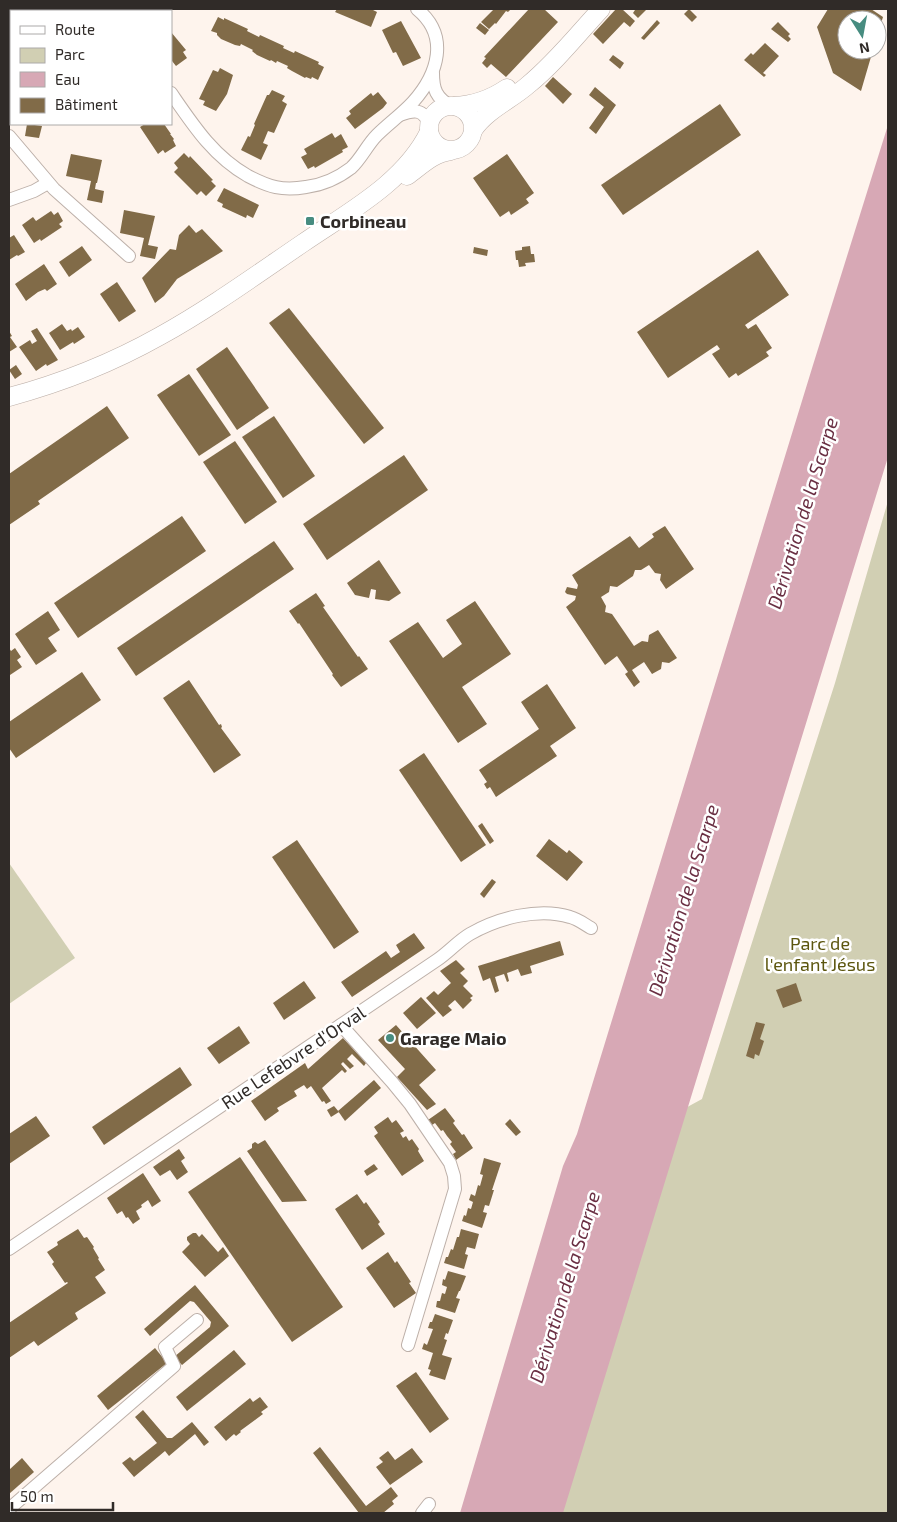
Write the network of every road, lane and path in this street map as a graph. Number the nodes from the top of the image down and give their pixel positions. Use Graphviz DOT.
graph roads {
  1 [pos="417,9"];
  2 [pos="585,9"];
  3 [pos="601,9"];
  4 [pos="434,70"];
  5 [pos="172,95"];
  6 [pos="452,106"];
  7 [pos="400,115"];
  8 [pos="429,128"];
  9 [pos="474,128"];
  10 [pos="9,136"];
  11 [pos="451,150"];
  12 [pos="48,183"];
  13 [pos="9,200"];
  14 [pos="365,201"];
  15 [pos="128,256"];
  16 [pos="9,397"];
  17 [pos="591,928"];
  18 [pos="341,1025"];
  19 [pos="9,1248"];
  20 [pos="196,1320"];
  21 [pos="408,1345"];
  22 [pos="9,1509"];
  1 -- 4 [label="street"];
  2 -- 6 [label="main road"];
  3 -- 9 [label="main road"];
  4 -- 6 [label="street"];
  4 -- 7 [label="street"];
  5 -- 7 [label="street"];
  6 -- 8 [label="main road"];
  6 -- 9 [label="main road"];
  7 -- 8 [label="street"];
  8 -- 11 [label="main road"];
  8 -- 14 [label="main road"];
  9 -- 11 [label="main road"];
  10 -- 12 [label="street"];
  11 -- 14 [label="main road"];
  12 -- 13 [label="street"];
  12 -- 15 [label="street"];
  14 -- 16 [label="main road"];
  17 -- 18 [label="street, Rue Lefebvre d'Orval"];
  18 -- 19 [label="street, Rue Lefebvre d'Orval"];
  18 -- 21 [label="street"];
  20 -- 22 [label="street"];
}
